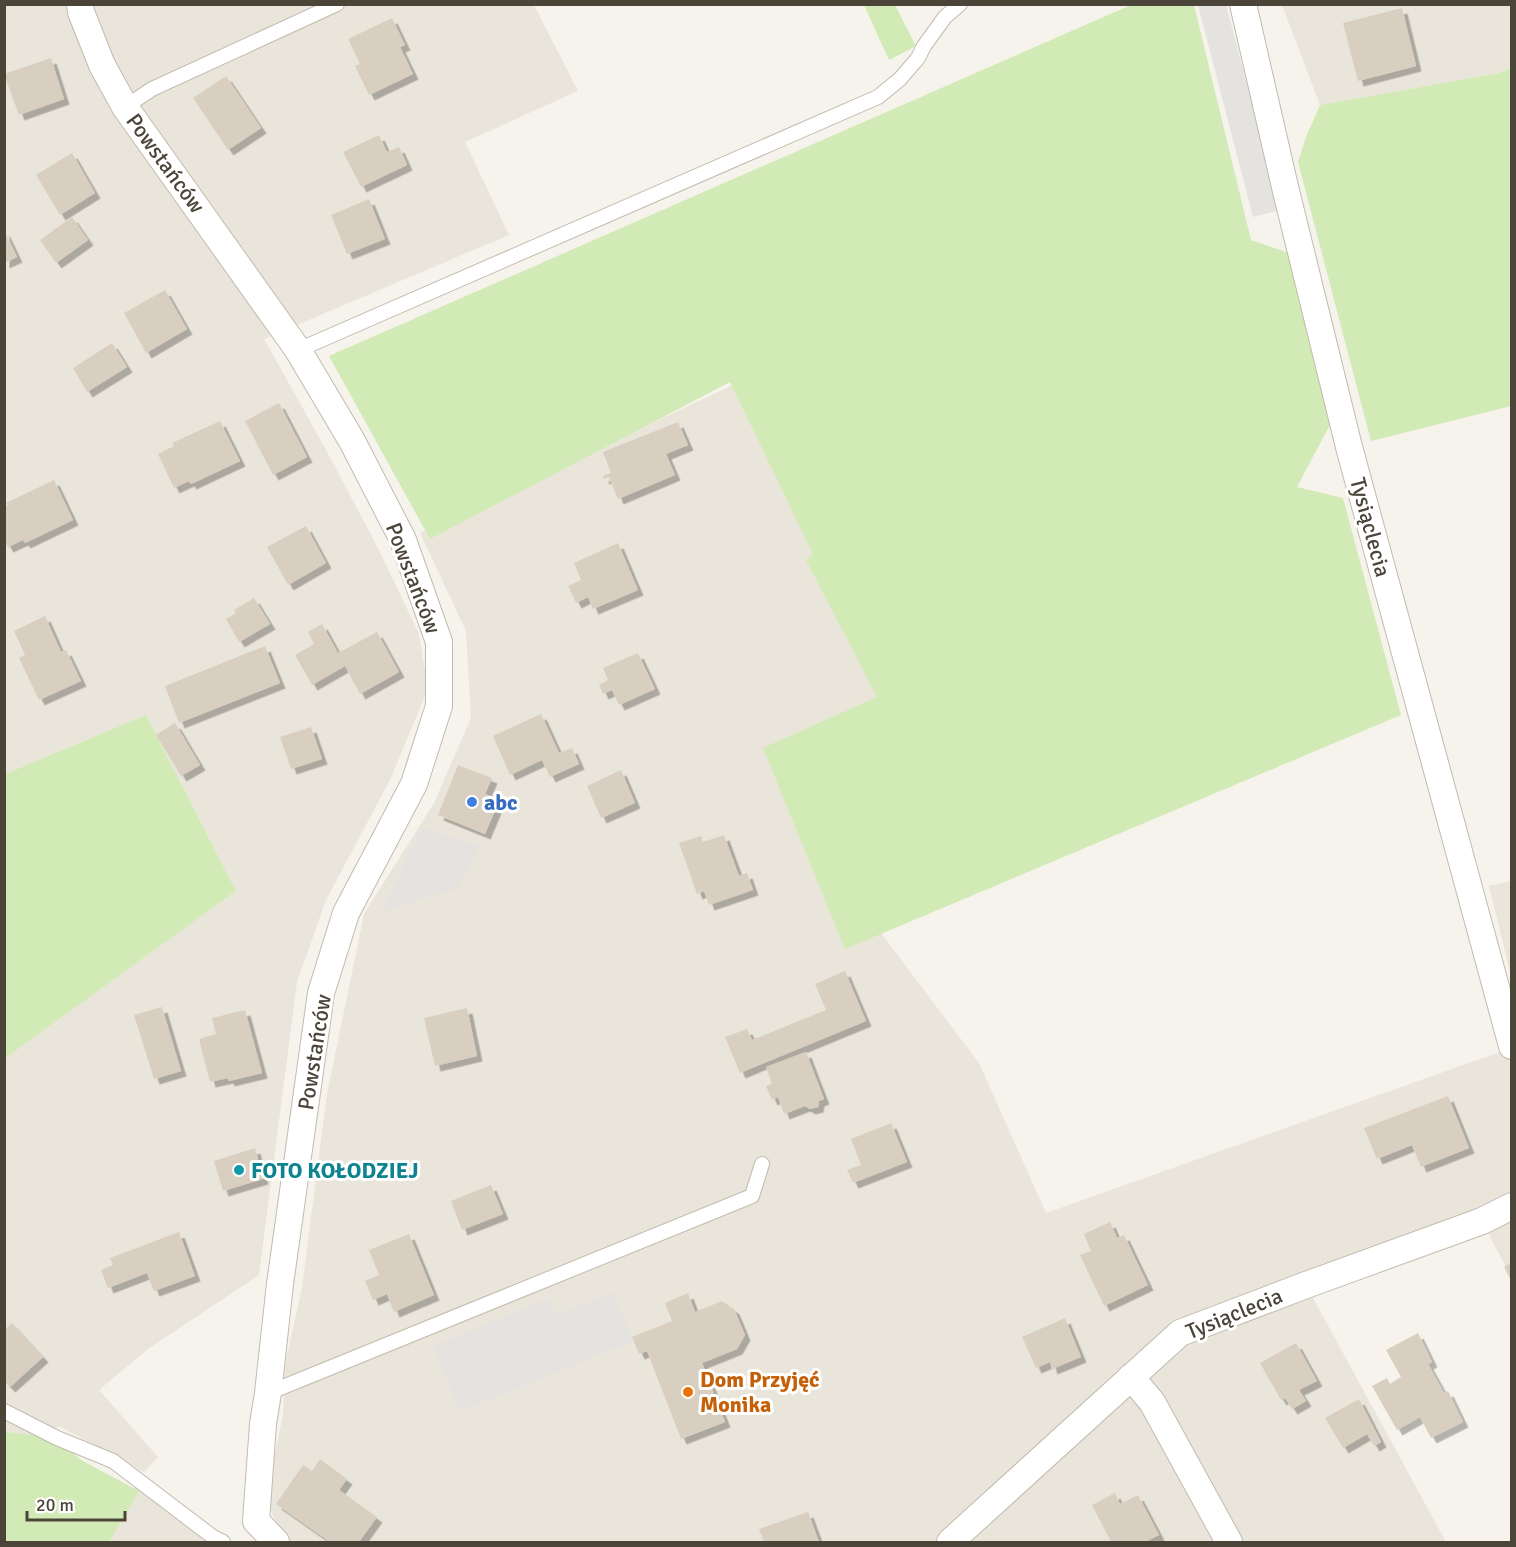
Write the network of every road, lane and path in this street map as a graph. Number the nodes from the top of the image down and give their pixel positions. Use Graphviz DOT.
graph roads {
  1 [pos="80,4"];
  2 [pos="337,4"];
  3 [pos="960,4"];
  4 [pos="1243,4"];
  5 [pos="125,106"];
  6 [pos="298,350"];
  7 [pos="1512,1046"];
  8 [pos="762,1164"];
  9 [pos="1512,1206"];
  10 [pos="1131,1377"];
  11 [pos="268,1393"];
  12 [pos="4,1411"];
  13 [pos="223,1542"];
  14 [pos="276,1542"];
  15 [pos="950,1542"];
  16 [pos="1229,1542"];
  1 -- 5 [label="street, Powstańców"];
  2 -- 5 [label="lane"];
  3 -- 6 [label="lane"];
  4 -- 7 [label="street, Tysiąclecia"];
  5 -- 6 [label="street, Powstańców"];
  6 -- 11 [label="street, Powstańców"];
  8 -- 11 [label="lane"];
  9 -- 10 [label="street, Tysiąclecia"];
  10 -- 15 [label="street, Tysiąclecia"];
  10 -- 16 [label="street"];
  11 -- 14 [label="street, Powstańców"];
  12 -- 13 [label="lane"];
}
